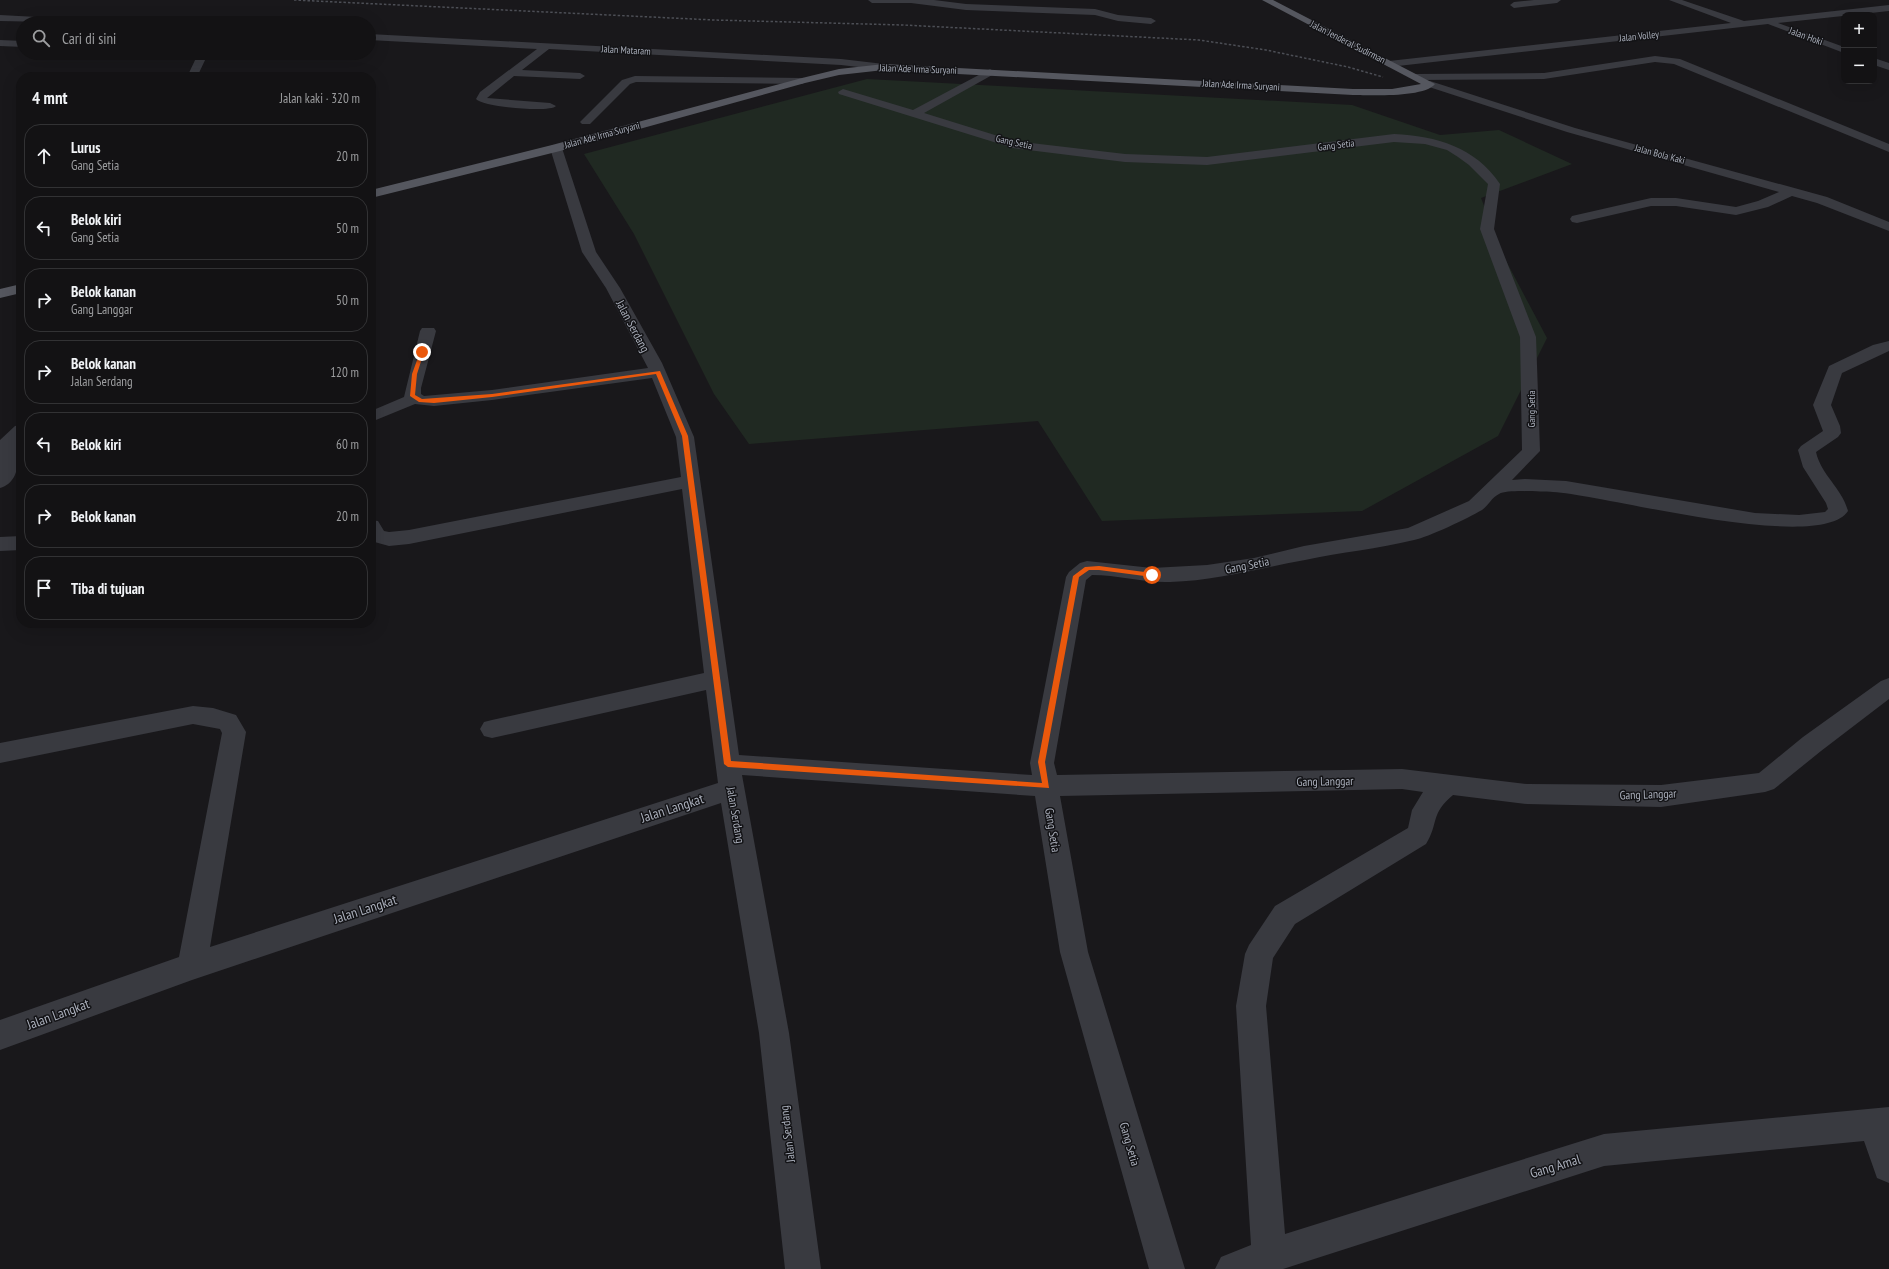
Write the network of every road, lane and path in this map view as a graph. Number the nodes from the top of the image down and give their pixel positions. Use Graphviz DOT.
graph roads {
  1 [pos="872,0"];
  2 [pos="940,0"];
  3 [pos="1266,0"];
  4 [pos="1557,0"];
  5 [pos="1673,0"];
  6 [pos="915,2"];
  7 [pos="1514,5"];
  8 [pos="1889,8"];
  9 [pos="0,18"];
  10 [pos="16,19"];
  11 [pos="1151,21"];
  12 [pos="1767,22"];
  13 [pos="1745,25"];
  14 [pos="376,37"];
  15 [pos="0,43"];
  16 [pos="16,44"];
  17 [pos="547,46"];
  18 [pos="1841,49"];
  19 [pos="200,60"];
  20 [pos="1877,62"];
  21 [pos="1389,64"];
  22 [pos="884,67"];
  23 [pos="1889,67"];
  24 [pos="194,72"];
  25 [pos="990,72"];
  26 [pos="513,73"];
  27 [pos="580,76"];
  28 [pos="1415,77"];
  29 [pos="802,80"];
  30 [pos="1430,84"];
  31 [pos="843,92"];
  32 [pos="550,106"];
  33 [pos="914,114"];
  34 [pos="586,122"];
  35 [pos="556,148"];
  36 [pos="1889,148"];
  37 [pos="1792,191"];
  38 [pos="376,193"];
  39 [pos="1577,219"];
  40 [pos="1889,227"];
  41 [pos="16,289"];
  42 [pos="0,294"];
  43 [pos="428,331"];
  44 [pos="1889,346"];
  45 [pos="658,372"];
  46 [pos="415,398"];
  47 [pos="376,415"];
  48 [pos="16,435"];
  49 [pos="691,481"];
  50 [pos="0,482"];
  51 [pos="1493,488"];
  52 [pos="376,536"];
  53 [pos="16,543"];
  54 [pos="0,544"];
  55 [pos="717,679"];
  56 [pos="1889,686"];
  57 [pos="492,729"];
  58 [pos="0,753"];
  59 [pos="730,776"];
  60 [pos="1449,784"];
  61 [pos="1046,786"];
  62 [pos="192,966"];
  63 [pos="0,1035"];
  64 [pos="1882,1124"];
  65 [pos="1889,1166"];
  66 [pos="1269,1256"];
  67 [pos="803,1269"];
  68 [pos="1167,1269"];
  69 [pos="1233,1269"];
  1 -- 6 [label="street"];
  2 -- 6 [label="street"];
  3 -- 21 [label="main road, Jalan Jenderal Sudirman"];
  4 -- 7 [label="street"];
  5 -- 13 [label="street"];
  6 -- 11 [label="street"];
  8 -- 12 [label="street, Jalan Volley"];
  9 -- 10 [label="street"];
  12 -- 13 [label="street, Jalan Volley"];
  12 -- 18 [label="street, Jalan Hoki"];
  13 -- 21 [label="street, Jalan Volley"];
  14 -- 17 [label="street, Jalan Mataram"];
  15 -- 16 [label="street"];
  17 -- 22 [label="street, Jalan Mataram"];
  17 -- 26 [label="street"];
  19 -- 24 [label="street"];
  20 -- 23 [label="street"];
  21 -- 28 [label="main road, Jalan Jenderal Sudirman"];
  22 -- 25 [label="main road, Jalan Ade Irma Suryani"];
  22 -- 29 [label="main road, Jalan Ade Irma Suryani"];
  25 -- 30 [label="main road, Jalan Ade Irma Suryani"];
  25 -- 33 [label="street"];
  26 -- 27 [label="street"];
  26 -- 32 [label="street"];
  28 -- 30 [label="main road, Jalan Jenderal Sudirman"];
  28 -- 36 [label="street"];
  29 -- 34 [label="street"];
  29 -- 35 [label="main road, Jalan Ade Irma Suryani"];
  30 -- 37 [label="street, Jalan Bola Kaki"];
  31 -- 33 [label="street, Gang Setia"];
  33 -- 51 [label="street, Gang Setia"];
  35 -- 38 [label="main road, Jalan Ade Irma Suryani"];
  35 -- 45 [label="street, Jalan Serdang"];
  37 -- 39 [label="street"];
  37 -- 40 [label="street, Jalan Bola Kaki"];
  41 -- 42 [label="main road"];
  43 -- 46 [label="street"];
  44 -- 51 [label="street"];
  45 -- 46 [label="street"];
  45 -- 49 [label="street, Jalan Serdang"];
  46 -- 47 [label="street"];
  48 -- 50 [label="street"];
  49 -- 52 [label="street"];
  49 -- 55 [label="street, Jalan Serdang"];
  51 -- 61 [label="street, Gang Setia"];
  53 -- 54 [label="street"];
  55 -- 57 [label="street"];
  55 -- 59 [label="street, Jalan Serdang"];
  56 -- 60 [label="street, Gang Langgar"];
  58 -- 62 [label="street"];
  59 -- 61 [label="street, Gang Langgar"];
  59 -- 62 [label="street, Jalan Langkat"];
  59 -- 67 [label="street, Jalan Serdang"];
  60 -- 61 [label="street, Gang Langgar"];
  60 -- 66 [label="street"];
  61 -- 68 [label="street, Gang Setia"];
  62 -- 63 [label="street, Jalan Langkat"];
  64 -- 65 [label="street"];
  64 -- 66 [label="street, Gang Amal"];
  66 -- 69 [label="street, Gang Amal"];
}
